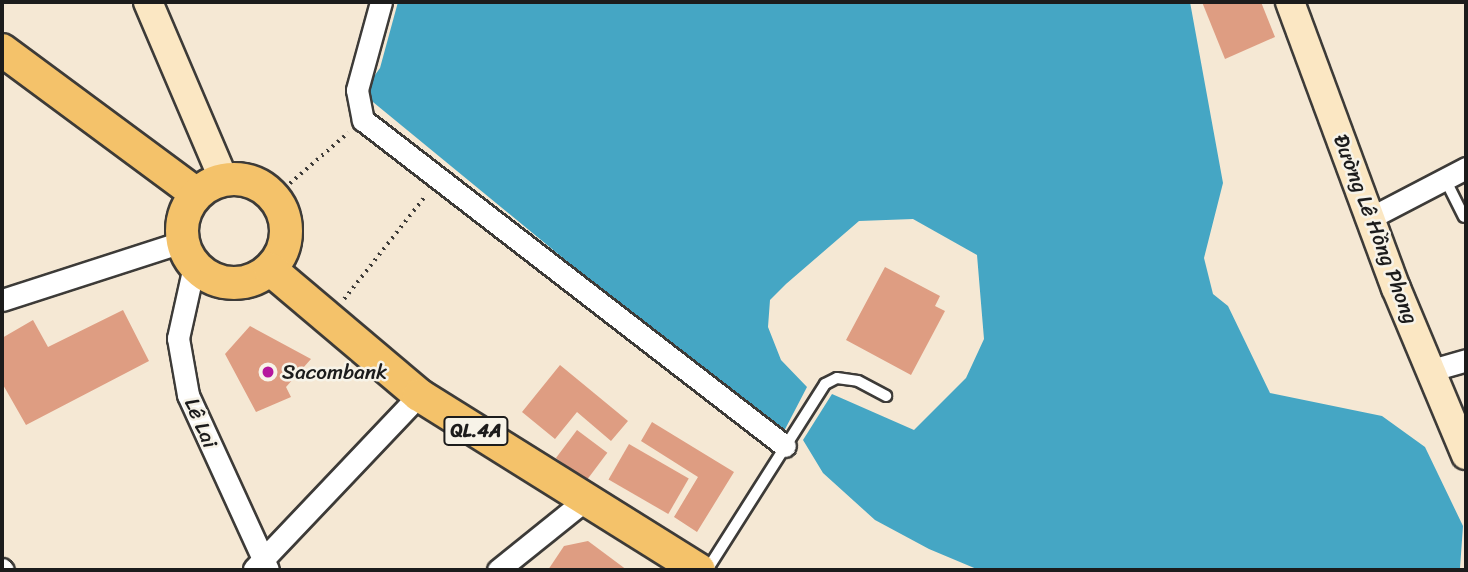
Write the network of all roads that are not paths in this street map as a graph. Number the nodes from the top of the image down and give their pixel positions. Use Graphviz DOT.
graph roads {
  1 [pos="148,2"];
  2 [pos="381,2"];
  3 [pos="1290,2"];
  4 [pos="2,50"];
  5 [pos="1466,168"];
  6 [pos="224,180"];
  7 [pos="1446,181"];
  8 [pos="195,193"];
  9 [pos="1464,216"];
  10 [pos="1372,217"];
  11 [pos="188,254"];
  12 [pos="270,269"];
  13 [pos="2,300"];
  14 [pos="1466,360"];
  15 [pos="1432,370"];
  16 [pos="419,395"];
  17 [pos="886,397"];
  18 [pos="1461,426"];
  19 [pos="785,446"];
  20 [pos="1466,455"];
  21 [pos="585,500"];
  22 [pos="261,567"];
  23 [pos="498,570"];
  24 [pos="699,570"];
  25 [pos="707,570"];
  1 -- 6 [label="street"];
  2 -- 19 [label="street"];
  3 -- 10 [label="street, Đường Lê Hồng Phong"];
  4 -- 8 [label="main road"];
  5 -- 7 [label="street"];
  6 -- 8 [label="main road"];
  6 -- 12 [label="main road"];
  7 -- 9 [label="lane"];
  7 -- 10 [label="street"];
  8 -- 11 [label="main road"];
  10 -- 15 [label="street, Đường Lê Hồng Phong"];
  11 -- 12 [label="main road"];
  11 -- 13 [label="street"];
  11 -- 22 [label="street, Lê Lai"];
  12 -- 16 [label="main road, QL.4A"];
  14 -- 15 [label="street"];
  15 -- 18 [label="street, Đường Lê Hồng Phong"];
  16 -- 21 [label="main road, QL.4A"];
  16 -- 22 [label="street"];
  17 -- 19 [label="lane"];
  18 -- 20 [label="street, Đường Lê Hồng Phong"];
  19 -- 25 [label="lane"];
  21 -- 23 [label="street"];
  21 -- 24 [label="main road, QL.4A"];
}
